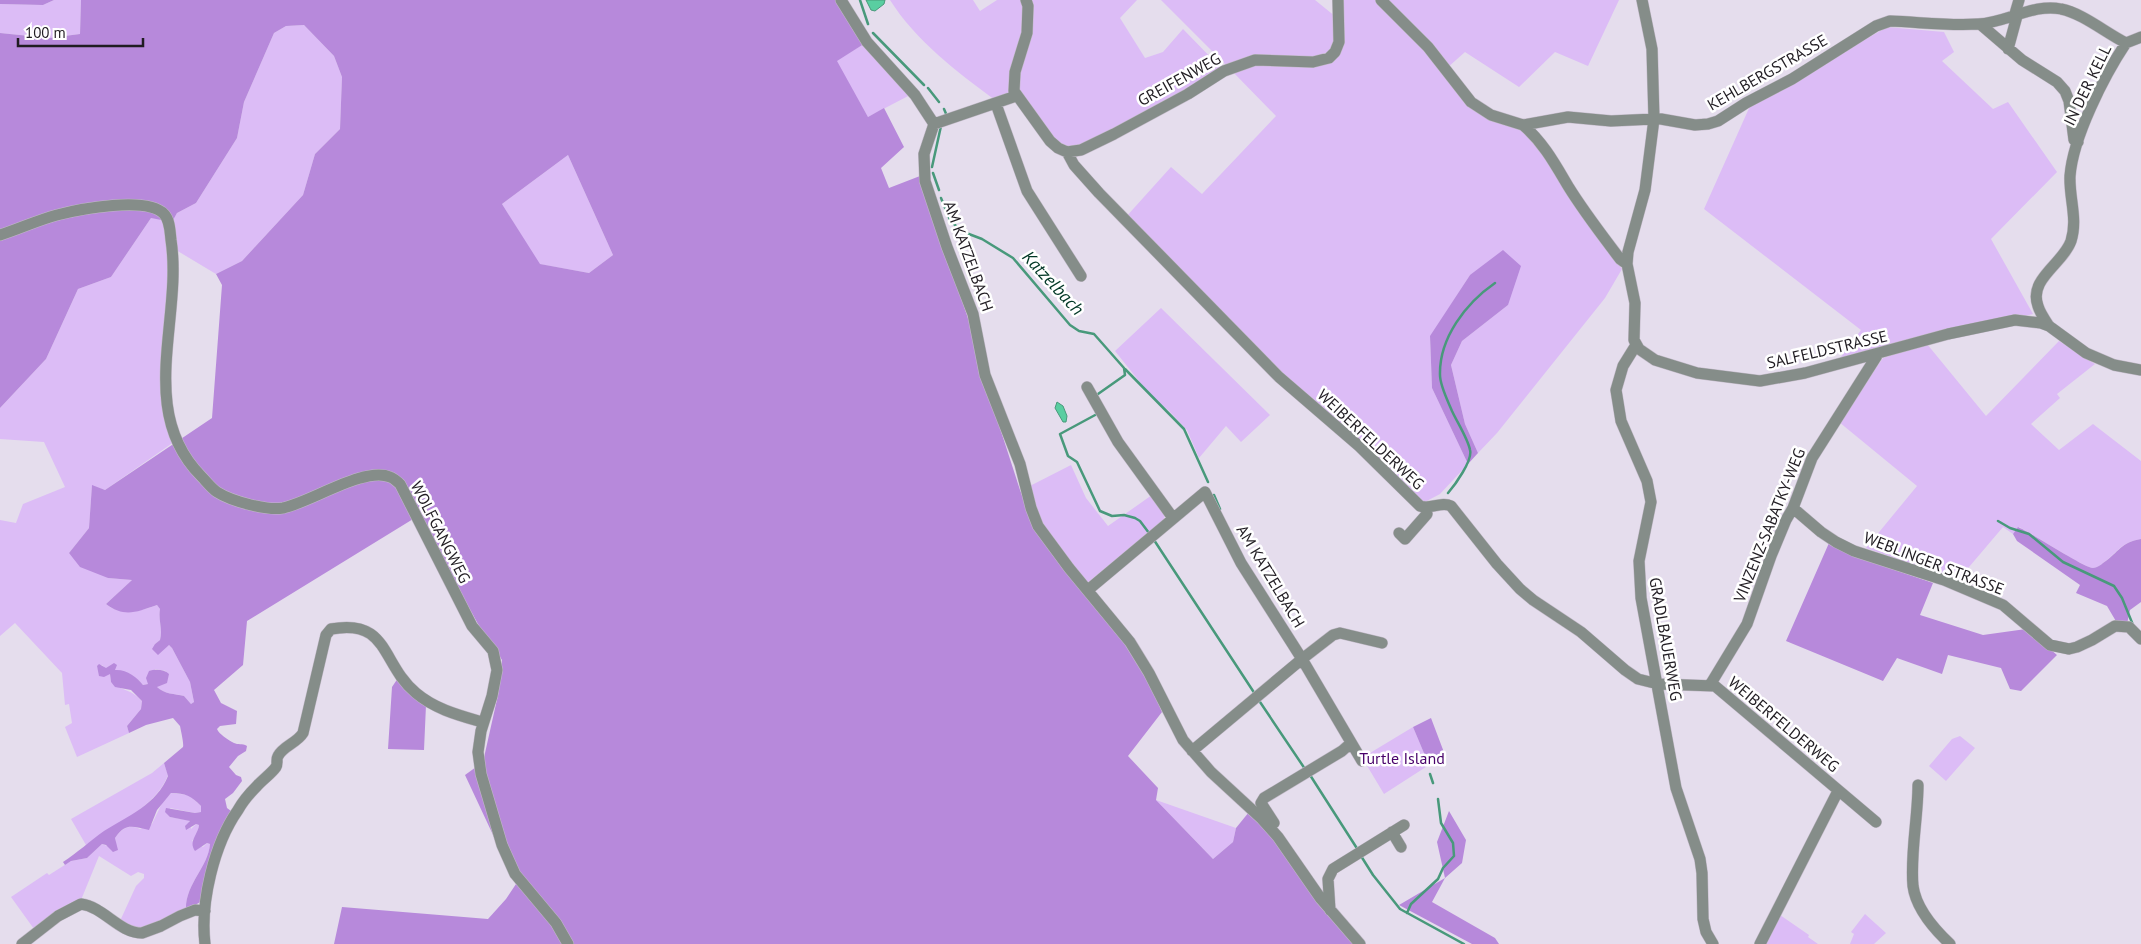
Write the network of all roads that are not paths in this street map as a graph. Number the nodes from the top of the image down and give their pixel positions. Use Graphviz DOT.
graph roads {
  1 [pos="841,0"];
  2 [pos="1026,0"];
  3 [pos="1338,0"];
  4 [pos="1381,0"];
  5 [pos="1642,0"];
  6 [pos="2019,0"];
  7 [pos="2015,17"];
  8 [pos="1980,24"];
  9 [pos="2141,37"];
  10 [pos="2126,43"];
  11 [pos="2008,49"];
  12 [pos="1016,96"];
  13 [pos="996,104"];
  14 [pos="1654,119"];
  15 [pos="934,124"];
  16 [pos="1522,125"];
  17 [pos="2078,142"];
  18 [pos="1067,152"];
  19 [pos="0,236"];
  20 [pos="1627,264"];
  21 [pos="1081,276"];
  22 [pos="2037,288"];
  23 [pos="2049,326"];
  24 [pos="1636,345"];
  25 [pos="1878,354"];
  26 [pos="2141,370"];
  27 [pos="1087,387"];
  28 [pos="1426,508"];
  29 [pos="1794,508"];
  30 [pos="1173,518"];
  31 [pos="1399,533"];
  32 [pos="1088,590"];
  33 [pos="2141,639"];
  34 [pos="1382,643"];
  35 [pos="1302,659"];
  36 [pos="1658,684"];
  37 [pos="1710,685"];
  38 [pos="482,722"];
  39 [pos="1350,744"];
  40 [pos="1192,752"];
  41 [pos="1362,761"];
  42 [pos="1918,785"];
  43 [pos="1838,791"];
  44 [pos="1876,822"];
  45 [pos="1404,825"];
  46 [pos="1392,832"];
  47 [pos="1278,836"];
  48 [pos="1401,847"];
  49 [pos="1330,910"];
  50 [pos="205,911"];
  51 [pos="22,944"];
  52 [pos="205,944"];
  53 [pos="568,944"];
  54 [pos="1360,944"];
  55 [pos="1713,944"];
  56 [pos="1760,944"];
  57 [pos="1950,944"];
  1 -- 15 [label="street"];
  2 -- 12 [label="street"];
  3 -- 18 [label="street, GREIFENWEG"];
  4 -- 16 [label="street"];
  5 -- 14 [label="street"];
  6 -- 7 [label="street"];
  7 -- 8 [label="street, KEHLBERGSTRASSE"];
  7 -- 10 [label="street, KEHLBERGSTRASSE"];
  7 -- 11 [label="street"];
  8 -- 11 [label="street"];
  8 -- 14 [label="street, KEHLBERGSTRASSE"];
  9 -- 10 [label="street"];
  10 -- 17 [label="street, IN DER KELL"];
  11 -- 17 [label="street, IN DER KELL"];
  12 -- 13 [label="street"];
  12 -- 18 [label="street"];
  13 -- 15 [label="street"];
  13 -- 21 [label="street"];
  14 -- 16 [label="street, KEHLBERGSTRASSE"];
  14 -- 20 [label="street"];
  15 -- 32 [label="street, AM KATZELBACH"];
  16 -- 20 [label="street"];
  17 -- 22 [label="street, IN DER KELL"];
  18 -- 28 [label="street, WEIBERFELDERWEG"];
  19 -- 38 [label="street, WOLFGANGWEG"];
  20 -- 24 [label="street"];
  22 -- 23 [label="street, SALFELDSTRASSE"];
  23 -- 25 [label="street, SALFELDSTRASSE"];
  23 -- 26 [label="street, SALFELDSTRASSE"];
  24 -- 25 [label="street, SALFELDSTRASSE"];
  24 -- 36 [label="street, GRADLBAUERWEG"];
  25 -- 29 [label="street, VINZENZ-SABATKY-WEG"];
  27 -- 30 [label="street"];
  28 -- 31 [label="street"];
  28 -- 36 [label="street, WEIBERFELDERWEG"];
  29 -- 33 [label="street, WEBLINGER STRASSE"];
  29 -- 37 [label="street, VINZENZ-SABATKY-WEG"];
  30 -- 32 [label="street, AM KATZELBACH"];
  30 -- 35 [label="street, AM KATZELBACH"];
  32 -- 40 [label="street, AM KATZELBACH"];
  34 -- 35 [label="street"];
  35 -- 39 [label="street, AM KATZELBACH"];
  35 -- 40 [label="street"];
  36 -- 37 [label="street, WEIBERFELDERWEG"];
  36 -- 55 [label="street, GRADLBAUERWEG"];
  37 -- 43 [label="street, WEIBERFELDERWEG"];
  38 -- 50 [label="street"];
  38 -- 53 [label="street, WOLFGANGWEG"];
  39 -- 41 [label="street, AM KATZELBACH"];
  39 -- 47 [label="street, AM KATZELBACH"];
  40 -- 47 [label="street, AM KATZELBACH"];
  42 -- 57 [label="street"];
  43 -- 44 [label="street, WEIBERFELDERWEG"];
  43 -- 56 [label="street"];
  45 -- 46 [label="street"];
  46 -- 48 [label="street"];
  46 -- 49 [label="street"];
  47 -- 49 [label="street, AM KATZELBACH"];
  49 -- 54 [label="street, AM KATZELBACH"];
  50 -- 51 [label="street"];
  50 -- 52 [label="street"];
}
